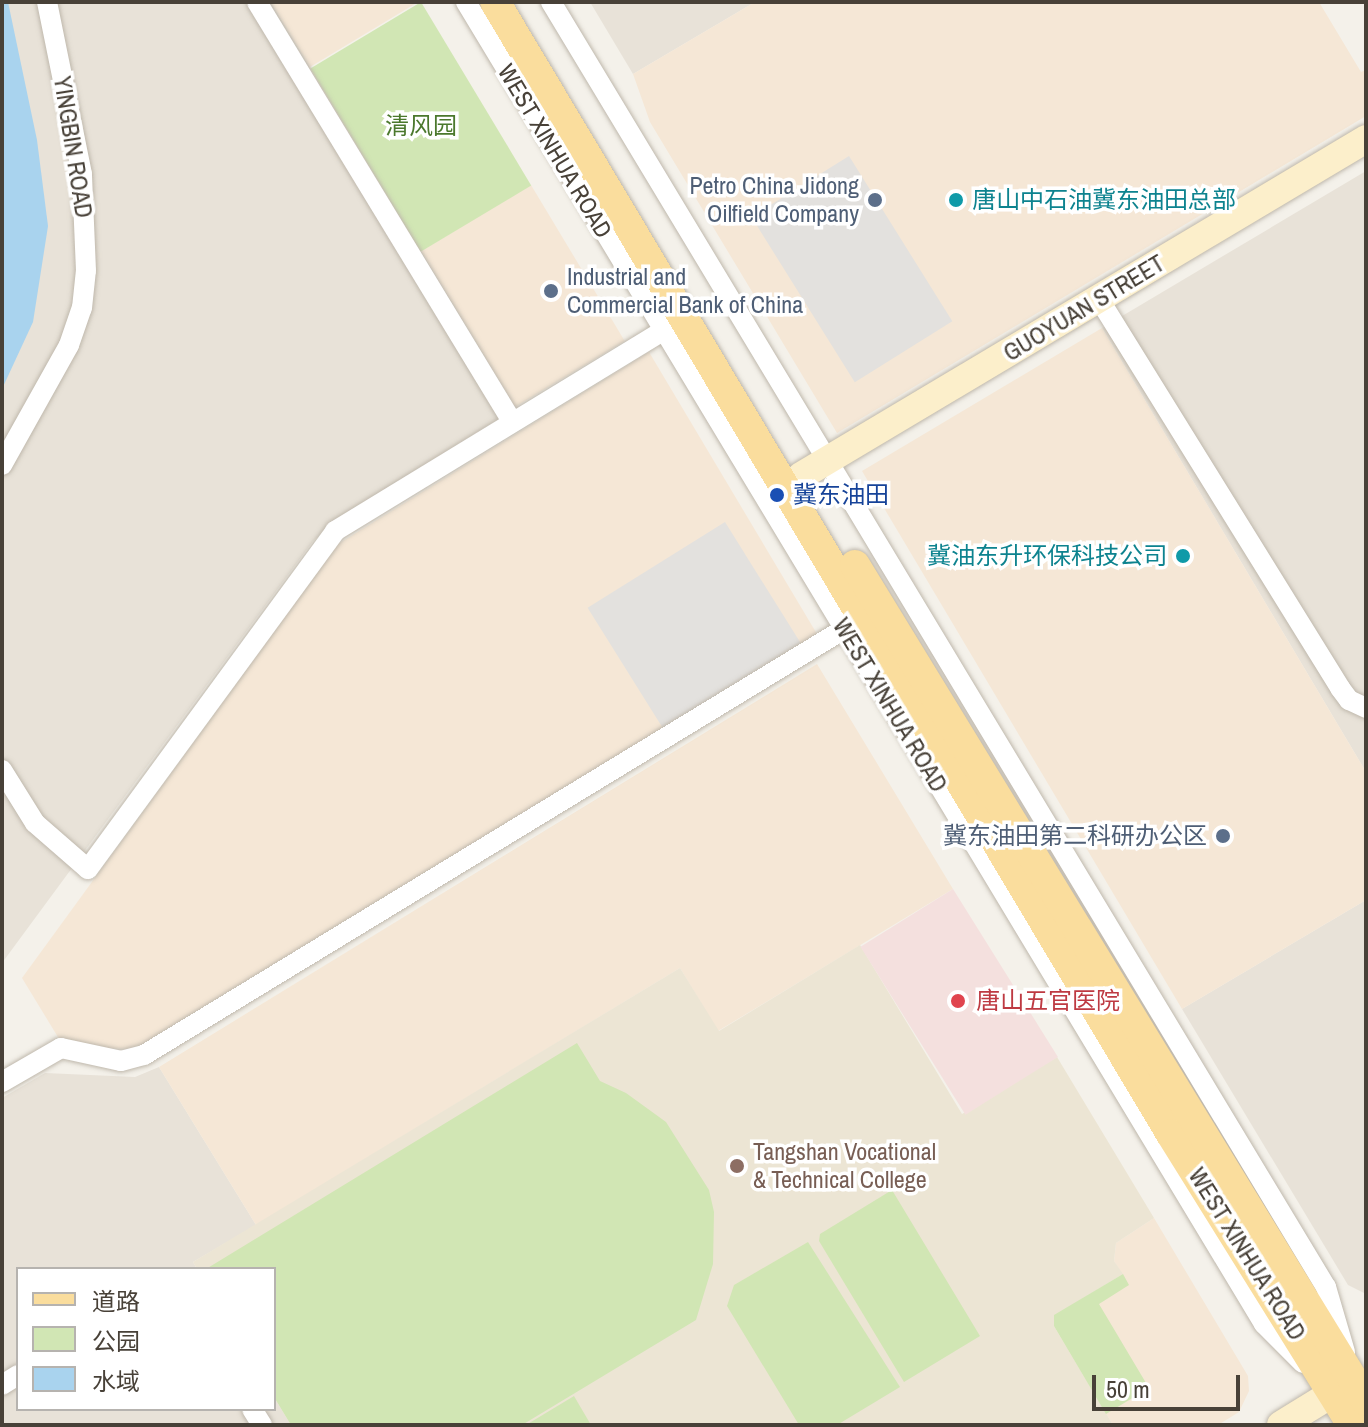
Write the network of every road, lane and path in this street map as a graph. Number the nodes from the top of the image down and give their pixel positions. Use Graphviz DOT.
graph roads {
  1 [pos="47,2"];
  2 [pos="257,2"];
  3 [pos="466,2"];
  4 [pos="495,2"];
  5 [pos="516,2"];
  6 [pos="551,2"];
  7 [pos="1366,139"];
  8 [pos="1099,299"];
  9 [pos="663,331"];
  10 [pos="512,422"];
  11 [pos="829,461"];
  12 [pos="2,465"];
  13 [pos="801,476"];
  14 [pos="844,629"];
  15 [pos="1366,708"];
  16 [pos="2,770"];
  17 [pos="2,1082"];
  18 [pos="1357,1388"];
  19 [pos="1281,1425"];
  20 [pos="1344,1425"];
  21 [pos="1352,1425"];
  1 -- 12 [label="street, YINGBIN ROAD"];
  2 -- 10 [label="street"];
  3 -- 9 [label="street, WEST XINHUA ROAD"];
  4 -- 18 [label="main road, WEST XINHUA ROAD"];
  5 -- 13 [label="main road, WEST XINHUA ROAD"];
  6 -- 11 [label="street, WEST XINHUA ROAD"];
  7 -- 8 [label="street, GUOYUAN STREET"];
  8 -- 11 [label="street, GUOYUAN STREET"];
  8 -- 15 [label="street"];
  9 -- 10 [label="street"];
  9 -- 14 [label="street, WEST XINHUA ROAD"];
  10 -- 16 [label="street"];
  11 -- 13 [label="street, GUOYUAN STREET"];
  11 -- 18 [label="street, WEST XINHUA ROAD"];
  13 -- 18 [label="main road, WEST XINHUA ROAD"];
  14 -- 17 [label="street"];
  14 -- 18 [label="street, WEST XINHUA ROAD"];
  18 -- 19 [label="street"];
  18 -- 20 [label="street, WEST XINHUA ROAD"];
  18 -- 21 [label="main road, WEST XINHUA ROAD"];
}
